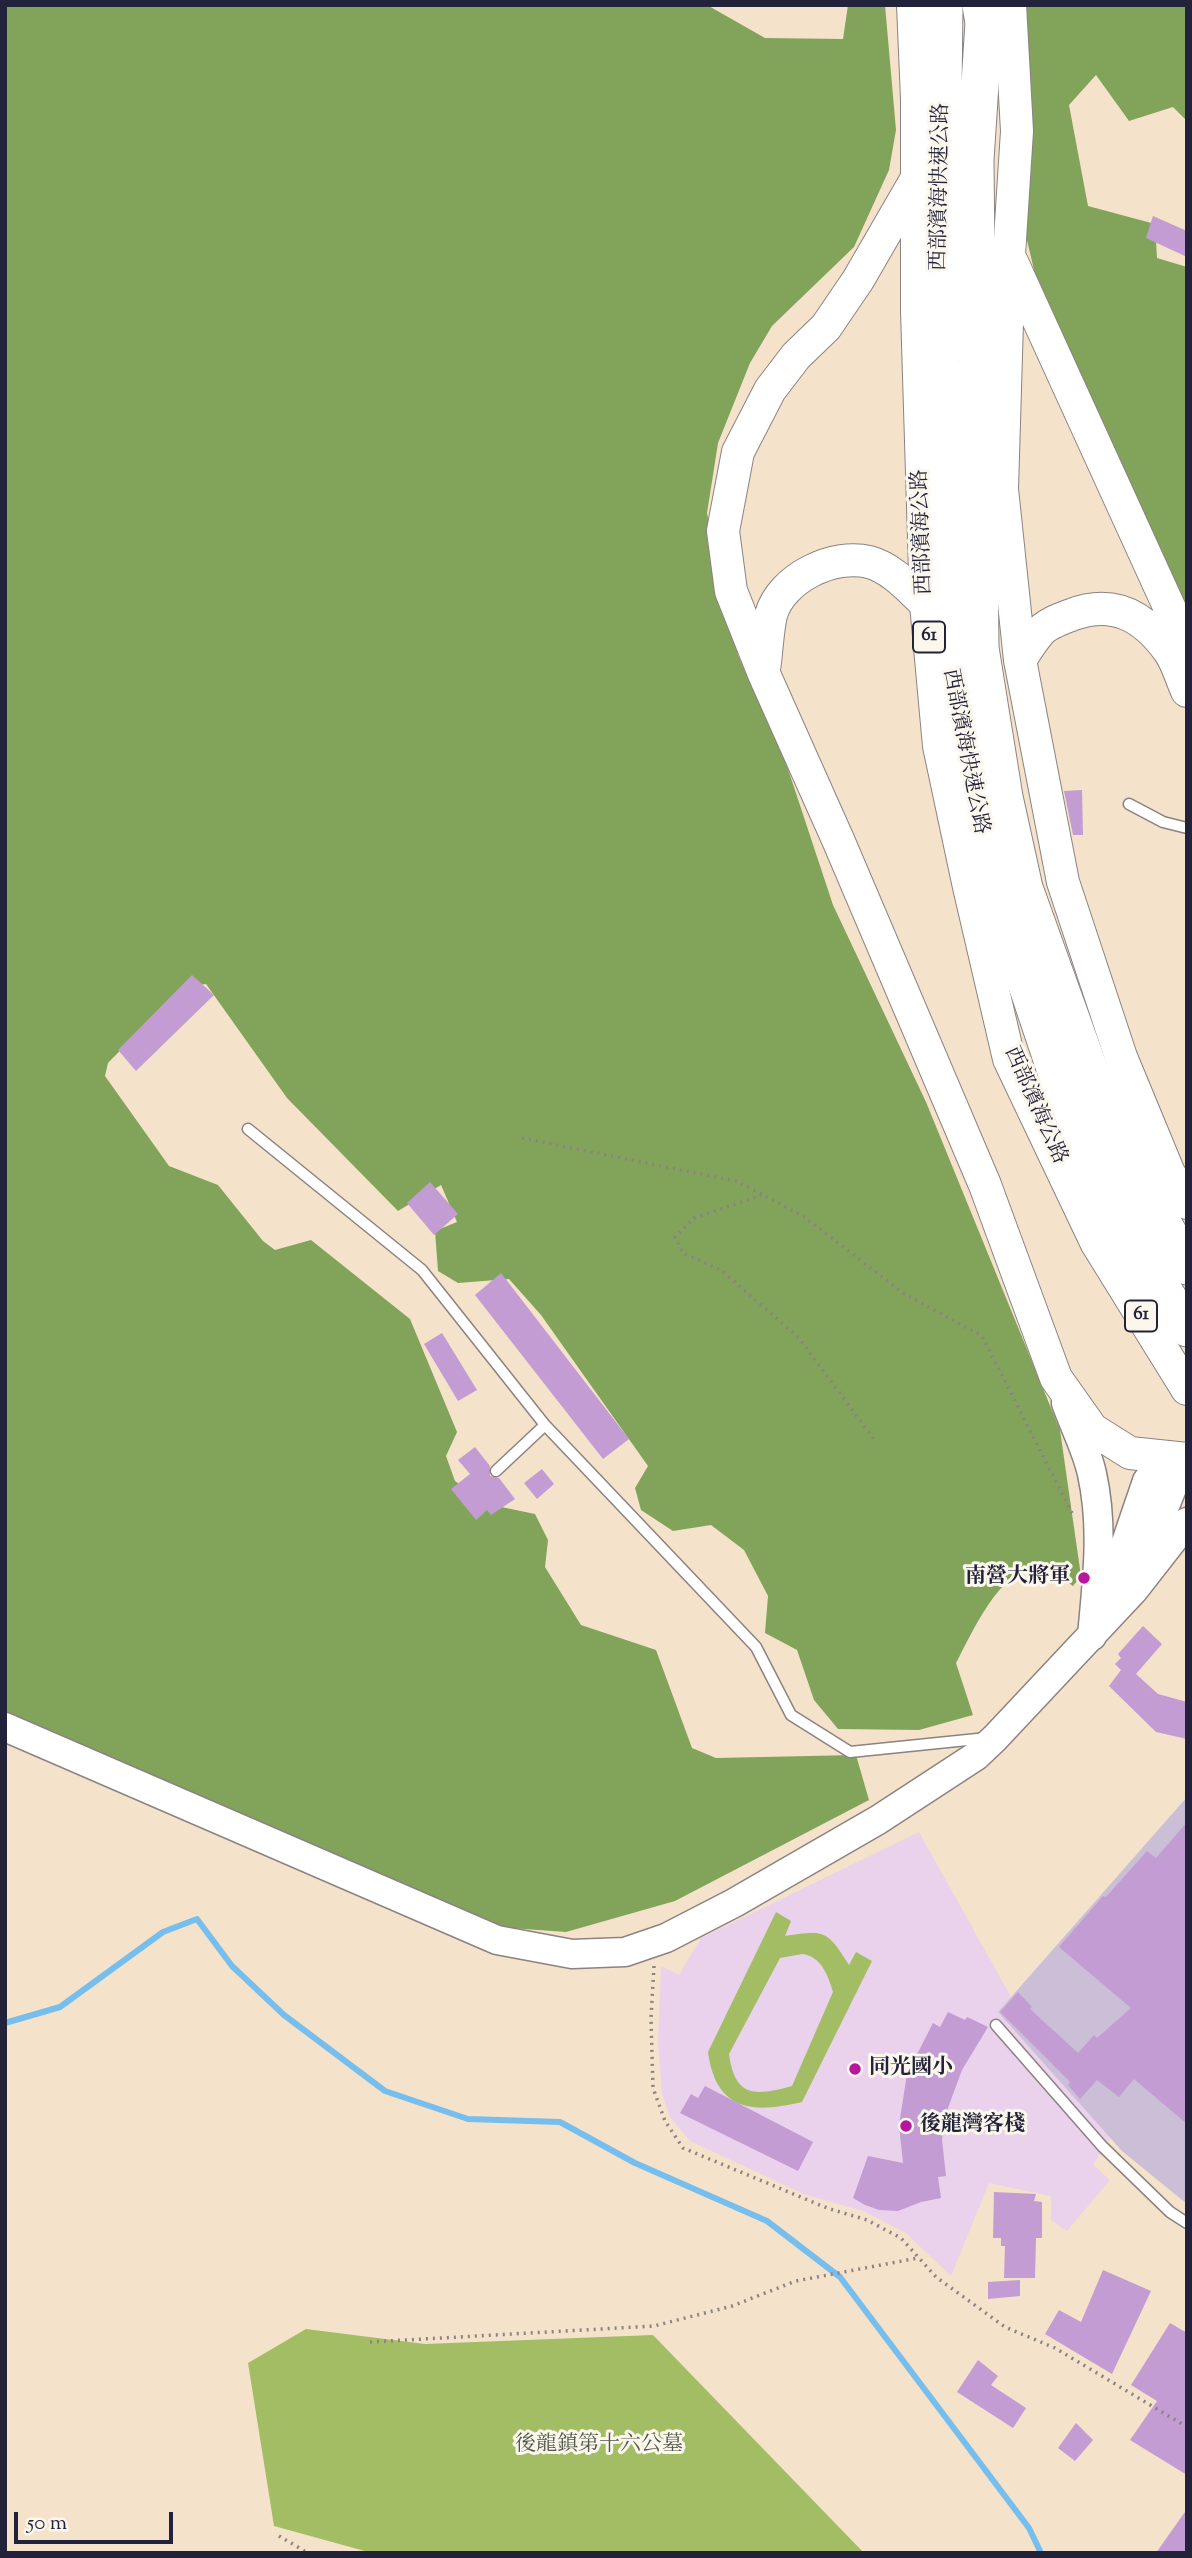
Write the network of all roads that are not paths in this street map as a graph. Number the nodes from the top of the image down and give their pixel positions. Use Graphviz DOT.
graph roads {
  1 [pos="913,5"];
  2 [pos="944,5"];
  3 [pos="981,5"];
  4 [pos="1010,5"];
  5 [pos="917,178"];
  6 [pos="1009,255"];
  7 [pos="926,604"];
  8 [pos="1187,646"];
  9 [pos="1020,660"];
  10 [pos="764,674"];
  11 [pos="1187,691"];
  12 [pos="1129,803"];
  13 [pos="1187,828"];
  14 [pos="248,1129"];
  15 [pos="1169,1193"];
  16 [pos="1110,1235"];
  17 [pos="1187,1266"];
  18 [pos="1187,1328"];
  19 [pos="1056,1378"];
  20 [pos="1187,1389"];
  21 [pos="545,1425"];
  22 [pos="1180,1462"];
  23 [pos="496,1471"];
  24 [pos="1187,1522"];
  25 [pos="1092,1636"];
  26 [pos="5,1727"];
  27 [pos="995,1738"];
  28 [pos="996,2025"];
  29 [pos="1187,2223"];
  1 -- 5 [label="main road, 西部濱海公路 / 61"];
  2 -- 16 [label="highway, 西部濱海快速公路 / 61"];
  3 -- 15 [label="highway, 西部濱海快速公路"];
  4 -- 6 [label="main road"];
  5 -- 7 [label="main road, 西部濱海公路 / 61"];
  5 -- 10 [label="main road"];
  6 -- 8 [label="main road"];
  6 -- 9 [label="main road"];
  7 -- 10 [label="main road"];
  7 -- 16 [label="main road, 西部濱海公路 / 61"];
  9 -- 11 [label="main road"];
  9 -- 15 [label="main road"];
  10 -- 19 [label="main road"];
  12 -- 13 [label="lane"];
  14 -- 21 [label="lane"];
  15 -- 17 [label="highway, 西部濱海快速公路"];
  16 -- 18 [label="highway, 西部濱海快速公路 / 61"];
  16 -- 20 [label="main road, 61"];
  19 -- 22 [label="main road"];
  19 -- 25 [label="main road"];
  21 -- 23 [label="lane"];
  21 -- 27 [label="lane"];
  22 -- 25 [label="main road"];
  24 -- 25 [label="main road"];
  25 -- 27 [label="main road"];
  26 -- 27 [label="main road"];
  28 -- 29 [label="lane"];
}
